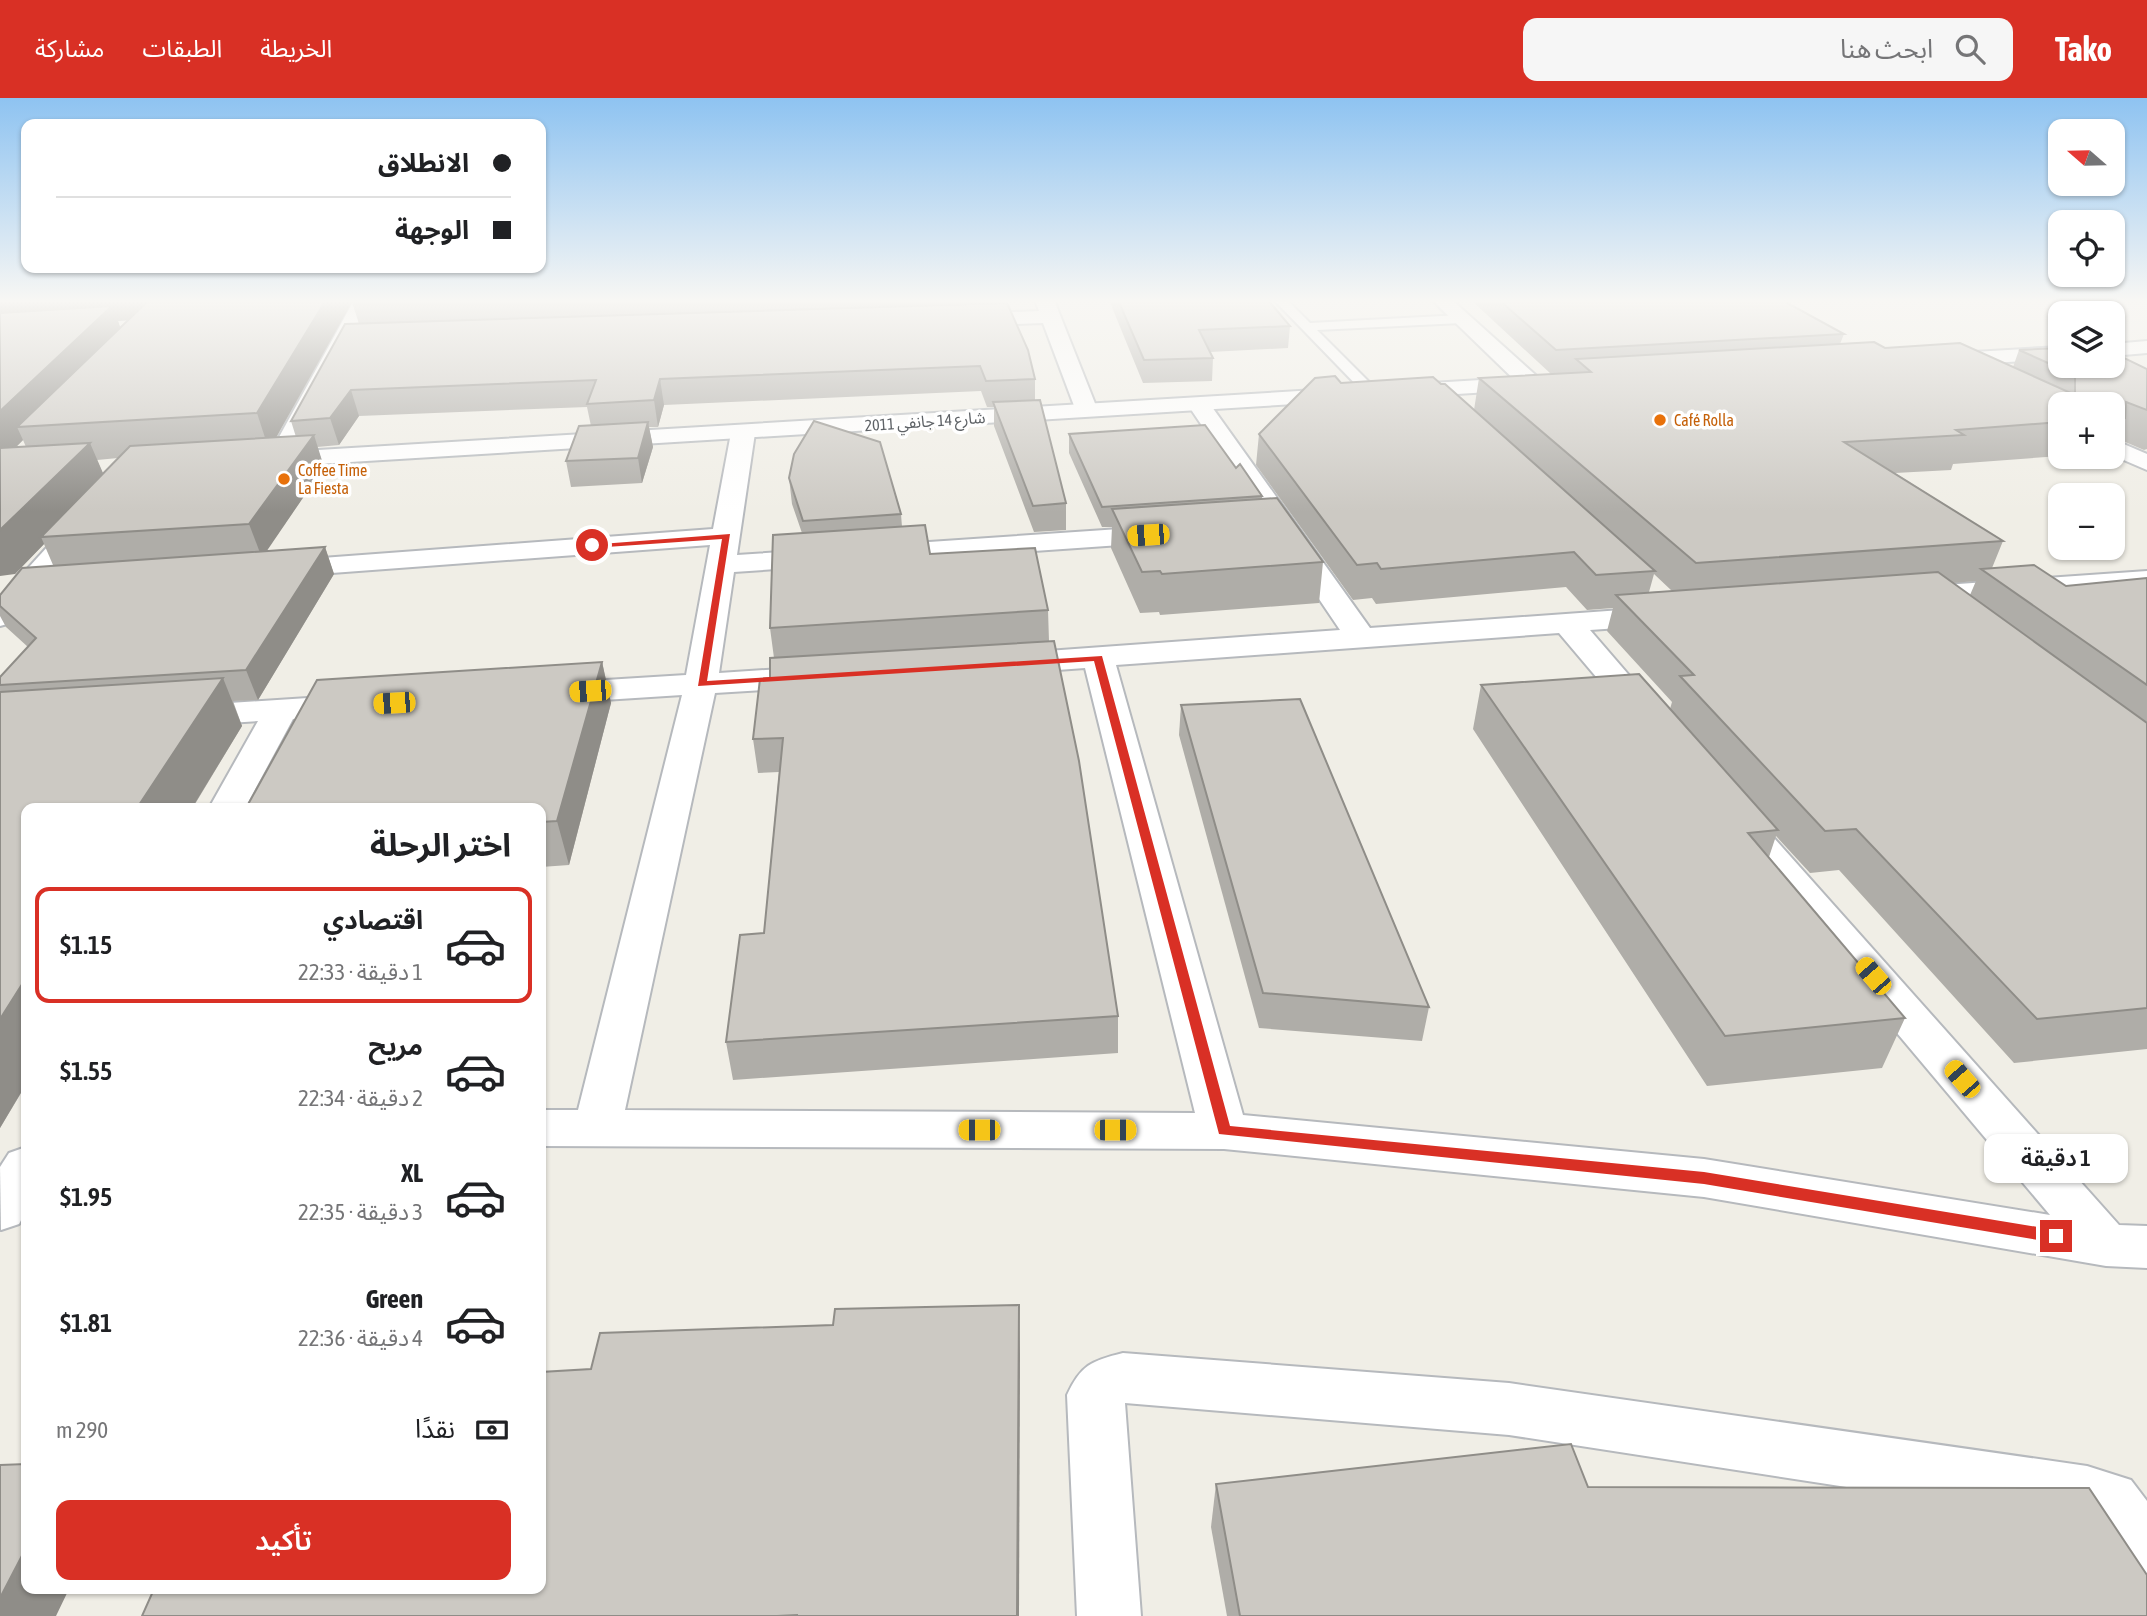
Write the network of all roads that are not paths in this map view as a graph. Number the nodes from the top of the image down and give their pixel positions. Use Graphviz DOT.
graph roads {
  1 [pos="328,371"];
  2 [pos="1071,371"];
  3 [pos="1350,371"];
  4 [pos="1518,371"];
  5 [pos="1965,371"];
  6 [pos="1978,377"];
  7 [pos="1560,383"];
  8 [pos="1532,384"];
  9 [pos="1433,390"];
  10 [pos="1373,394"];
  11 [pos="1199,405"];
  12 [pos="1087,411"];
  13 [pos="1463,418"];
  14 [pos="743,432"];
  15 [pos="2125,452"];
  16 [pos="279,459"];
  17 [pos="240,462"];
  18 [pos="2147,463"];
  19 [pos="107,498"];
  20 [pos="1185,533"];
  21 [pos="724,550"];
  22 [pos="245,570"];
  23 [pos="2147,580"];
  24 [pos="66,582"];
  25 [pos="12,586"];
  26 [pos="1930,595"];
  27 [pos="1890,598"];
  28 [pos="1674,608"];
  29 [pos="0,617"];
  30 [pos="1962,620"];
  31 [pos="1569,624"];
  32 [pos="1361,638"];
  33 [pos="1098,658"];
  34 [pos="975,666"];
  35 [pos="838,675"];
  36 [pos="701,684"];
  37 [pos="534,694"];
  38 [pos="380,704"];
  39 [pos="282,709"];
  40 [pos="148,719"];
  41 [pos="1669,740"];
  42 [pos="1714,792"];
  43 [pos="230,803"];
  44 [pos="546,1128"];
  45 [pos="597,1128"];
  46 [pos="1224,1131"];
  47 [pos="21,1179"];
  48 [pos="9,1209"];
  49 [pos="2126,1246"];
  50 [pos="2147,1550"];
  51 [pos="1108,1616"];
  1 -- 16 [label="street"];
  2 -- 12 [label="street"];
  3 -- 10 [label="lane"];
  4 -- 8 [label="street"];
  5 -- 6 [label="street"];
  7 -- 8 [label="street, شارع 14 جانفي 2011"];
  8 -- 9 [label="street, شارع 14 جانفي 2011"];
  9 -- 10 [label="street, شارع 14 جانفي 2011"];
  9 -- 13 [label="street"];
  10 -- 11 [label="street, شارع 14 جانفي 2011"];
  11 -- 12 [label="street, شارع 14 جانفي 2011"];
  11 -- 32 [label="street"];
  12 -- 14 [label="street, شارع 14 جانفي 2011"];
  14 -- 16 [label="street, شارع 14 جانفي 2011"];
  14 -- 21 [label="street"];
  15 -- 18 [label="street"];
  16 -- 17 [label="street, شارع 14 جانفي 2011"];
  19 -- 25 [label="street"];
  20 -- 21 [label="street"];
  21 -- 22 [label="street"];
  21 -- 36 [label="street"];
  23 -- 26 [label="street"];
  24 -- 25 [label="street"];
  25 -- 29 [label="street"];
  26 -- 27 [label="street"];
  26 -- 30 [label="street"];
  28 -- 31 [label="street"];
  31 -- 32 [label="street"];
  31 -- 41 [label="street"];
  32 -- 33 [label="street"];
  33 -- 34 [label="street"];
  33 -- 46 [label="street"];
  35 -- 36 [label="street"];
  36 -- 37 [label="street"];
  36 -- 45 [label="street"];
  38 -- 39 [label="street"];
  39 -- 40 [label="street"];
  39 -- 43 [label="street"];
  42 -- 49 [label="street"];
  44 -- 45 [label="street"];
  45 -- 46 [label="street"];
  46 -- 49 [label="street"];
  47 -- 48 [label="street"];
  50 -- 51 [label="street"];
}
